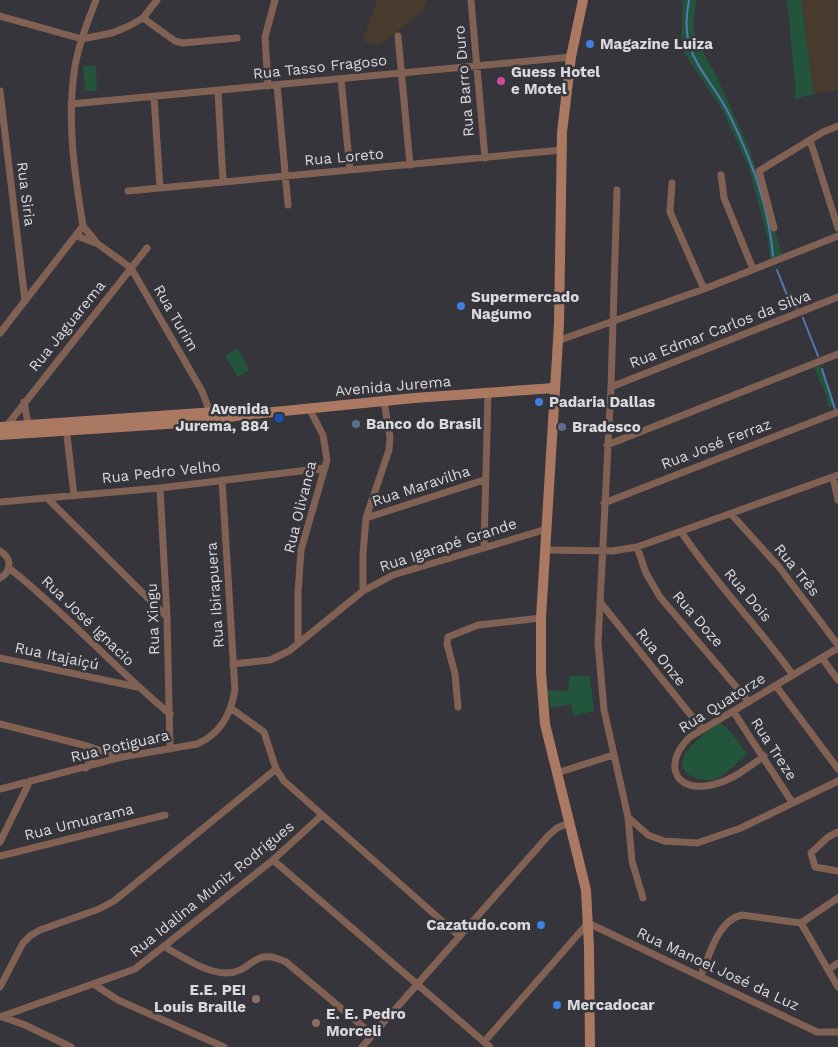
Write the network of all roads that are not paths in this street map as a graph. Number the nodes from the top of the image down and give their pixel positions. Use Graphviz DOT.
graph roads {
  1 [pos="96,0"];
  2 [pos="157,0"];
  3 [pos="275,0"];
  4 [pos="583,0"];
  5 [pos="471,1"];
  6 [pos="0,16"];
  7 [pos="143,18"];
  8 [pos="398,36"];
  9 [pos="237,38"];
  10 [pos="82,39"];
  11 [pos="571,57"];
  12 [pos="477,66"];
  13 [pos="403,73"];
  14 [pos="341,79"];
  15 [pos="277,85"];
  16 [pos="268,86"];
  17 [pos="0,90"];
  18 [pos="218,91"];
  19 [pos="154,97"];
  20 [pos="71,104"];
  21 [pos="838,126"];
  22 [pos="810,140"];
  23 [pos="562,150"];
  24 [pos="485,158"];
  25 [pos="410,165"];
  26 [pos="350,170"];
  27 [pos="285,176"];
  28 [pos="721,176"];
  29 [pos="223,182"];
  30 [pos="672,182"];
  31 [pos="160,188"];
  32 [pos="617,190"];
  33 [pos="128,191"];
  34 [pos="288,205"];
  35 [pos="82,226"];
  36 [pos="774,228"];
  37 [pos="838,228"];
  38 [pos="77,236"];
  39 [pos="838,236"];
  40 [pos="98,244"];
  41 [pos="147,248"];
  42 [pos="131,268"];
  43 [pos="754,269"];
  44 [pos="704,289"];
  45 [pos="838,298"];
  46 [pos="25,301"];
  47 [pos="613,322"];
  48 [pos="0,333"];
  49 [pos="557,341"];
  50 [pos="838,354"];
  51 [pos="611,387"];
  52 [pos="554,388"];
  53 [pos="488,393"];
  54 [pos="384,401"];
  55 [pos="24,402"];
  56 [pos="310,410"];
  57 [pos="838,412"];
  58 [pos="211,416"];
  59 [pos="66,428"];
  60 [pos="29,430"];
  61 [pos="2,431"];
  62 [pos="607,445"];
  63 [pos="325,468"];
  64 [pos="836,476"];
  65 [pos="222,480"];
  66 [pos="484,480"];
  67 [pos="160,488"];
  68 [pos="74,496"];
  69 [pos="48,499"];
  70 [pos="838,500"];
  71 [pos="0,502"];
  72 [pos="604,503"];
  73 [pos="732,515"];
  74 [pos="366,518"];
  75 [pos="546,528"];
  76 [pos="682,533"];
  77 [pos="484,546"];
  78 [pos="637,548"];
  79 [pos="546,550"];
  80 [pos="0,551"];
  81 [pos="601,551"];
  82 [pos="9,568"];
  83 [pos="0,578"];
  84 [pos="363,591"];
  85 [pos="600,602"];
  86 [pos="168,617"];
  87 [pos="541,618"];
  88 [pos="298,644"];
  89 [pos="838,647"];
  90 [pos="0,658"];
  91 [pos="822,658"];
  92 [pos="234,664"];
  93 [pos="792,675"];
  94 [pos="838,680"];
  95 [pos="776,686"];
  96 [pos="138,688"];
  97 [pos="749,702"];
  98 [pos="458,708"];
  99 [pos="232,709"];
  100 [pos="733,711"];
  101 [pos="170,714"];
  102 [pos="0,724"];
  103 [pos="702,729"];
  104 [pos="88,746"];
  105 [pos="170,749"];
  106 [pos="613,755"];
  107 [pos="764,756"];
  108 [pos="122,757"];
  109 [pos="86,768"];
  110 [pos="276,769"];
  111 [pos="838,769"];
  112 [pos="556,772"];
  113 [pos="30,781"];
  114 [pos="838,781"];
  115 [pos="0,788"];
  116 [pos="792,802"];
  117 [pos="165,815"];
  118 [pos="322,816"];
  119 [pos="628,817"];
  120 [pos="569,823"];
  121 [pos="838,832"];
  122 [pos="0,842"];
  123 [pos="0,856"];
  124 [pos="273,860"];
  125 [pos="838,871"];
  126 [pos="643,898"];
  127 [pos="838,898"];
  128 [pos="588,923"];
  129 [pos="802,923"];
  130 [pos="459,936"];
  131 [pos="165,947"];
  132 [pos="838,963"];
  133 [pos="828,970"];
  134 [pos="701,975"];
  135 [pos="418,984"];
  136 [pos="95,985"];
  137 [pos="0,987"];
  138 [pos="838,987"];
  139 [pos="0,1016"];
  140 [pos="838,1032"];
  141 [pos="373,1035"];
  142 [pos="487,1044"];
  143 [pos="71,1047"];
  144 [pos="224,1047"];
  145 [pos="362,1047"];
  146 [pos="590,1047"];
  1 -- 10 [label="street"];
  2 -- 7 [label="street"];
  3 -- 16 [label="street"];
  4 -- 11 [label="main road"];
  5 -- 12 [label="street, Rua Barro Duro"];
  6 -- 10 [label="street"];
  7 -- 9 [label="street"];
  7 -- 10 [label="street"];
  8 -- 13 [label="street"];
  10 -- 20 [label="street"];
  11 -- 12 [label="street, Rua Tasso Fragoso"];
  11 -- 23 [label="main road"];
  12 -- 13 [label="street, Rua Tasso Fragoso"];
  12 -- 24 [label="street, Rua Barro Duro"];
  13 -- 14 [label="street, Rua Tasso Fragoso"];
  13 -- 25 [label="street"];
  14 -- 15 [label="street, Rua Tasso Fragoso"];
  14 -- 26 [label="street"];
  15 -- 16 [label="street, Rua Tasso Fragoso"];
  15 -- 27 [label="street"];
  16 -- 18 [label="street, Rua Tasso Fragoso"];
  17 -- 46 [label="street, Rua Siria"];
  18 -- 19 [label="street, Rua Tasso Fragoso"];
  18 -- 29 [label="street"];
  19 -- 20 [label="street, Rua Tasso Fragoso"];
  19 -- 31 [label="street"];
  20 -- 35 [label="street"];
  21 -- 22 [label="street"];
  22 -- 36 [label="street"];
  22 -- 37 [label="street"];
  23 -- 24 [label="street, Rua Loreto"];
  23 -- 49 [label="main road"];
  24 -- 25 [label="street, Rua Loreto"];
  25 -- 26 [label="street, Rua Loreto"];
  26 -- 27 [label="street, Rua Loreto"];
  27 -- 29 [label="street, Rua Loreto"];
  27 -- 34 [label="street"];
  28 -- 43 [label="street"];
  29 -- 31 [label="street, Rua Loreto"];
  30 -- 44 [label="street"];
  31 -- 33 [label="street, Rua Loreto"];
  32 -- 47 [label="street"];
  35 -- 38 [label="street"];
  35 -- 40 [label="street, Rua Turim"];
  38 -- 40 [label="street, Rua Turim"];
  38 -- 46 [label="street"];
  39 -- 43 [label="street"];
  40 -- 42 [label="street, Rua Turim"];
  41 -- 42 [label="street, Rua Jaguarema"];
  42 -- 55 [label="street, Rua Jaguarema"];
  42 -- 58 [label="street, Rua Turim"];
  43 -- 44 [label="street"];
  44 -- 47 [label="street"];
  45 -- 51 [label="street, Rua Edmar Carlos da Silva"];
  46 -- 48 [label="street"];
  47 -- 49 [label="street"];
  47 -- 51 [label="street"];
  49 -- 52 [label="main road"];
  50 -- 62 [label="street"];
  51 -- 62 [label="street"];
  52 -- 53 [label="main road, Avenida Jurema"];
  52 -- 75 [label="main road"];
  53 -- 54 [label="main road, Avenida Jurema"];
  53 -- 66 [label="street"];
  54 -- 56 [label="main road, Avenida Jurema"];
  54 -- 74 [label="street"];
  55 -- 60 [label="street"];
  55 -- 61 [label="street, Rua Jaguarema"];
  56 -- 58 [label="main road, Avenida Jurema"];
  56 -- 63 [label="street, Rua Olivanca"];
  57 -- 72 [label="street, Rua José Ferraz"];
  58 -- 59 [label="main road, Avenida Jurema"];
  59 -- 60 [label="main road, Avenida Jurema"];
  59 -- 68 [label="street"];
  60 -- 61 [label="main road, Avenida Jurema"];
  62 -- 72 [label="street"];
  63 -- 65 [label="street, Rua Pedro Velho"];
  63 -- 88 [label="street, Rua Olivanca"];
  64 -- 70 [label="street"];
  64 -- 73 [label="street"];
  65 -- 67 [label="street, Rua Pedro Velho"];
  65 -- 92 [label="street, Rua Ibirapuera"];
  66 -- 74 [label="street, Rua Maravilha"];
  66 -- 77 [label="street"];
  67 -- 68 [label="street, Rua Pedro Velho"];
  67 -- 86 [label="street, Rua Xingu"];
  68 -- 69 [label="street, Rua Pedro Velho"];
  69 -- 71 [label="street, Rua Pedro Velho"];
  69 -- 86 [label="street"];
  72 -- 81 [label="street"];
  73 -- 76 [label="street"];
  73 -- 89 [label="street, Rua Três"];
  74 -- 84 [label="street"];
  75 -- 77 [label="street, Rua Igarapé Grande"];
  75 -- 79 [label="main road"];
  76 -- 78 [label="street"];
  76 -- 93 [label="street, Rua Dois"];
  77 -- 84 [label="street, Rua Igarapé Grande"];
  78 -- 81 [label="street"];
  78 -- 97 [label="street, Rua Doze"];
  79 -- 81 [label="street"];
  79 -- 87 [label="main road"];
  80 -- 82 [label="street"];
  81 -- 85 [label="street"];
  82 -- 83 [label="street"];
  82 -- 96 [label="street, Rua José Ignacio"];
  84 -- 88 [label="street, Rua Igarapé Grande"];
  85 -- 103 [label="street, Rua Onze"];
  85 -- 106 [label="street"];
  86 -- 101 [label="street, Rua Xingu"];
  87 -- 98 [label="street"];
  87 -- 112 [label="main road"];
  88 -- 92 [label="street, Rua Igarapé Grande"];
  89 -- 91 [label="street, Rua Quatorze"];
  90 -- 96 [label="street, Rua Itajaiçú"];
  91 -- 93 [label="street, Rua Quatorze"];
  91 -- 94 [label="street"];
  92 -- 99 [label="street, Rua Ibirapuera"];
  93 -- 95 [label="street, Rua Quatorze"];
  95 -- 97 [label="street, Rua Quatorze"];
  95 -- 111 [label="street"];
  96 -- 101 [label="street, Rua José Ignacio"];
  97 -- 100 [label="street, Rua Quatorze"];
  99 -- 105 [label="street, Rua Potiguara"];
  99 -- 110 [label="street"];
  100 -- 103 [label="street, Rua Quatorze"];
  100 -- 107 [label="street, Rua Treze"];
  101 -- 105 [label="street, Rua Xingu"];
  102 -- 104 [label="street"];
  103 -- 107 [label="street, Rua Quatorze"];
  104 -- 108 [label="street"];
  104 -- 109 [label="street"];
  105 -- 108 [label="street, Rua Potiguara"];
  106 -- 112 [label="street"];
  106 -- 119 [label="street"];
  107 -- 116 [label="street, Rua Treze"];
  108 -- 109 [label="street, Rua Potiguara"];
  109 -- 113 [label="street, Rua Potiguara"];
  110 -- 118 [label="street"];
  110 -- 137 [label="street"];
  112 -- 120 [label="main road"];
  113 -- 115 [label="street, Rua Potiguara"];
  113 -- 122 [label="street"];
  114 -- 116 [label="street"];
  116 -- 119 [label="street"];
  117 -- 123 [label="street, Rua Umuarama"];
  118 -- 124 [label="street, Rua Idalina Muniz Rodrigues"];
  118 -- 130 [label="street"];
  119 -- 126 [label="street"];
  120 -- 128 [label="main road"];
  120 -- 130 [label="street"];
  121 -- 125 [label="street"];
  124 -- 131 [label="street, Rua Idalina Muniz Rodrigues"];
  124 -- 135 [label="street"];
  127 -- 129 [label="street"];
  128 -- 134 [label="street, Rua Manoel José da Luz"];
  128 -- 142 [label="street"];
  128 -- 146 [label="main road"];
  129 -- 133 [label="street"];
  129 -- 134 [label="street"];
  130 -- 135 [label="street"];
  131 -- 136 [label="street, Rua Idalina Muniz Rodrigues"];
  131 -- 141 [label="street"];
  132 -- 133 [label="street"];
  133 -- 138 [label="street"];
  134 -- 140 [label="street, Rua Manoel José da Luz"];
  135 -- 141 [label="street"];
  135 -- 142 [label="street"];
  136 -- 139 [label="street, Rua Idalina Muniz Rodrigues"];
  136 -- 144 [label="street"];
  139 -- 143 [label="street"];
  141 -- 145 [label="street"];
}
